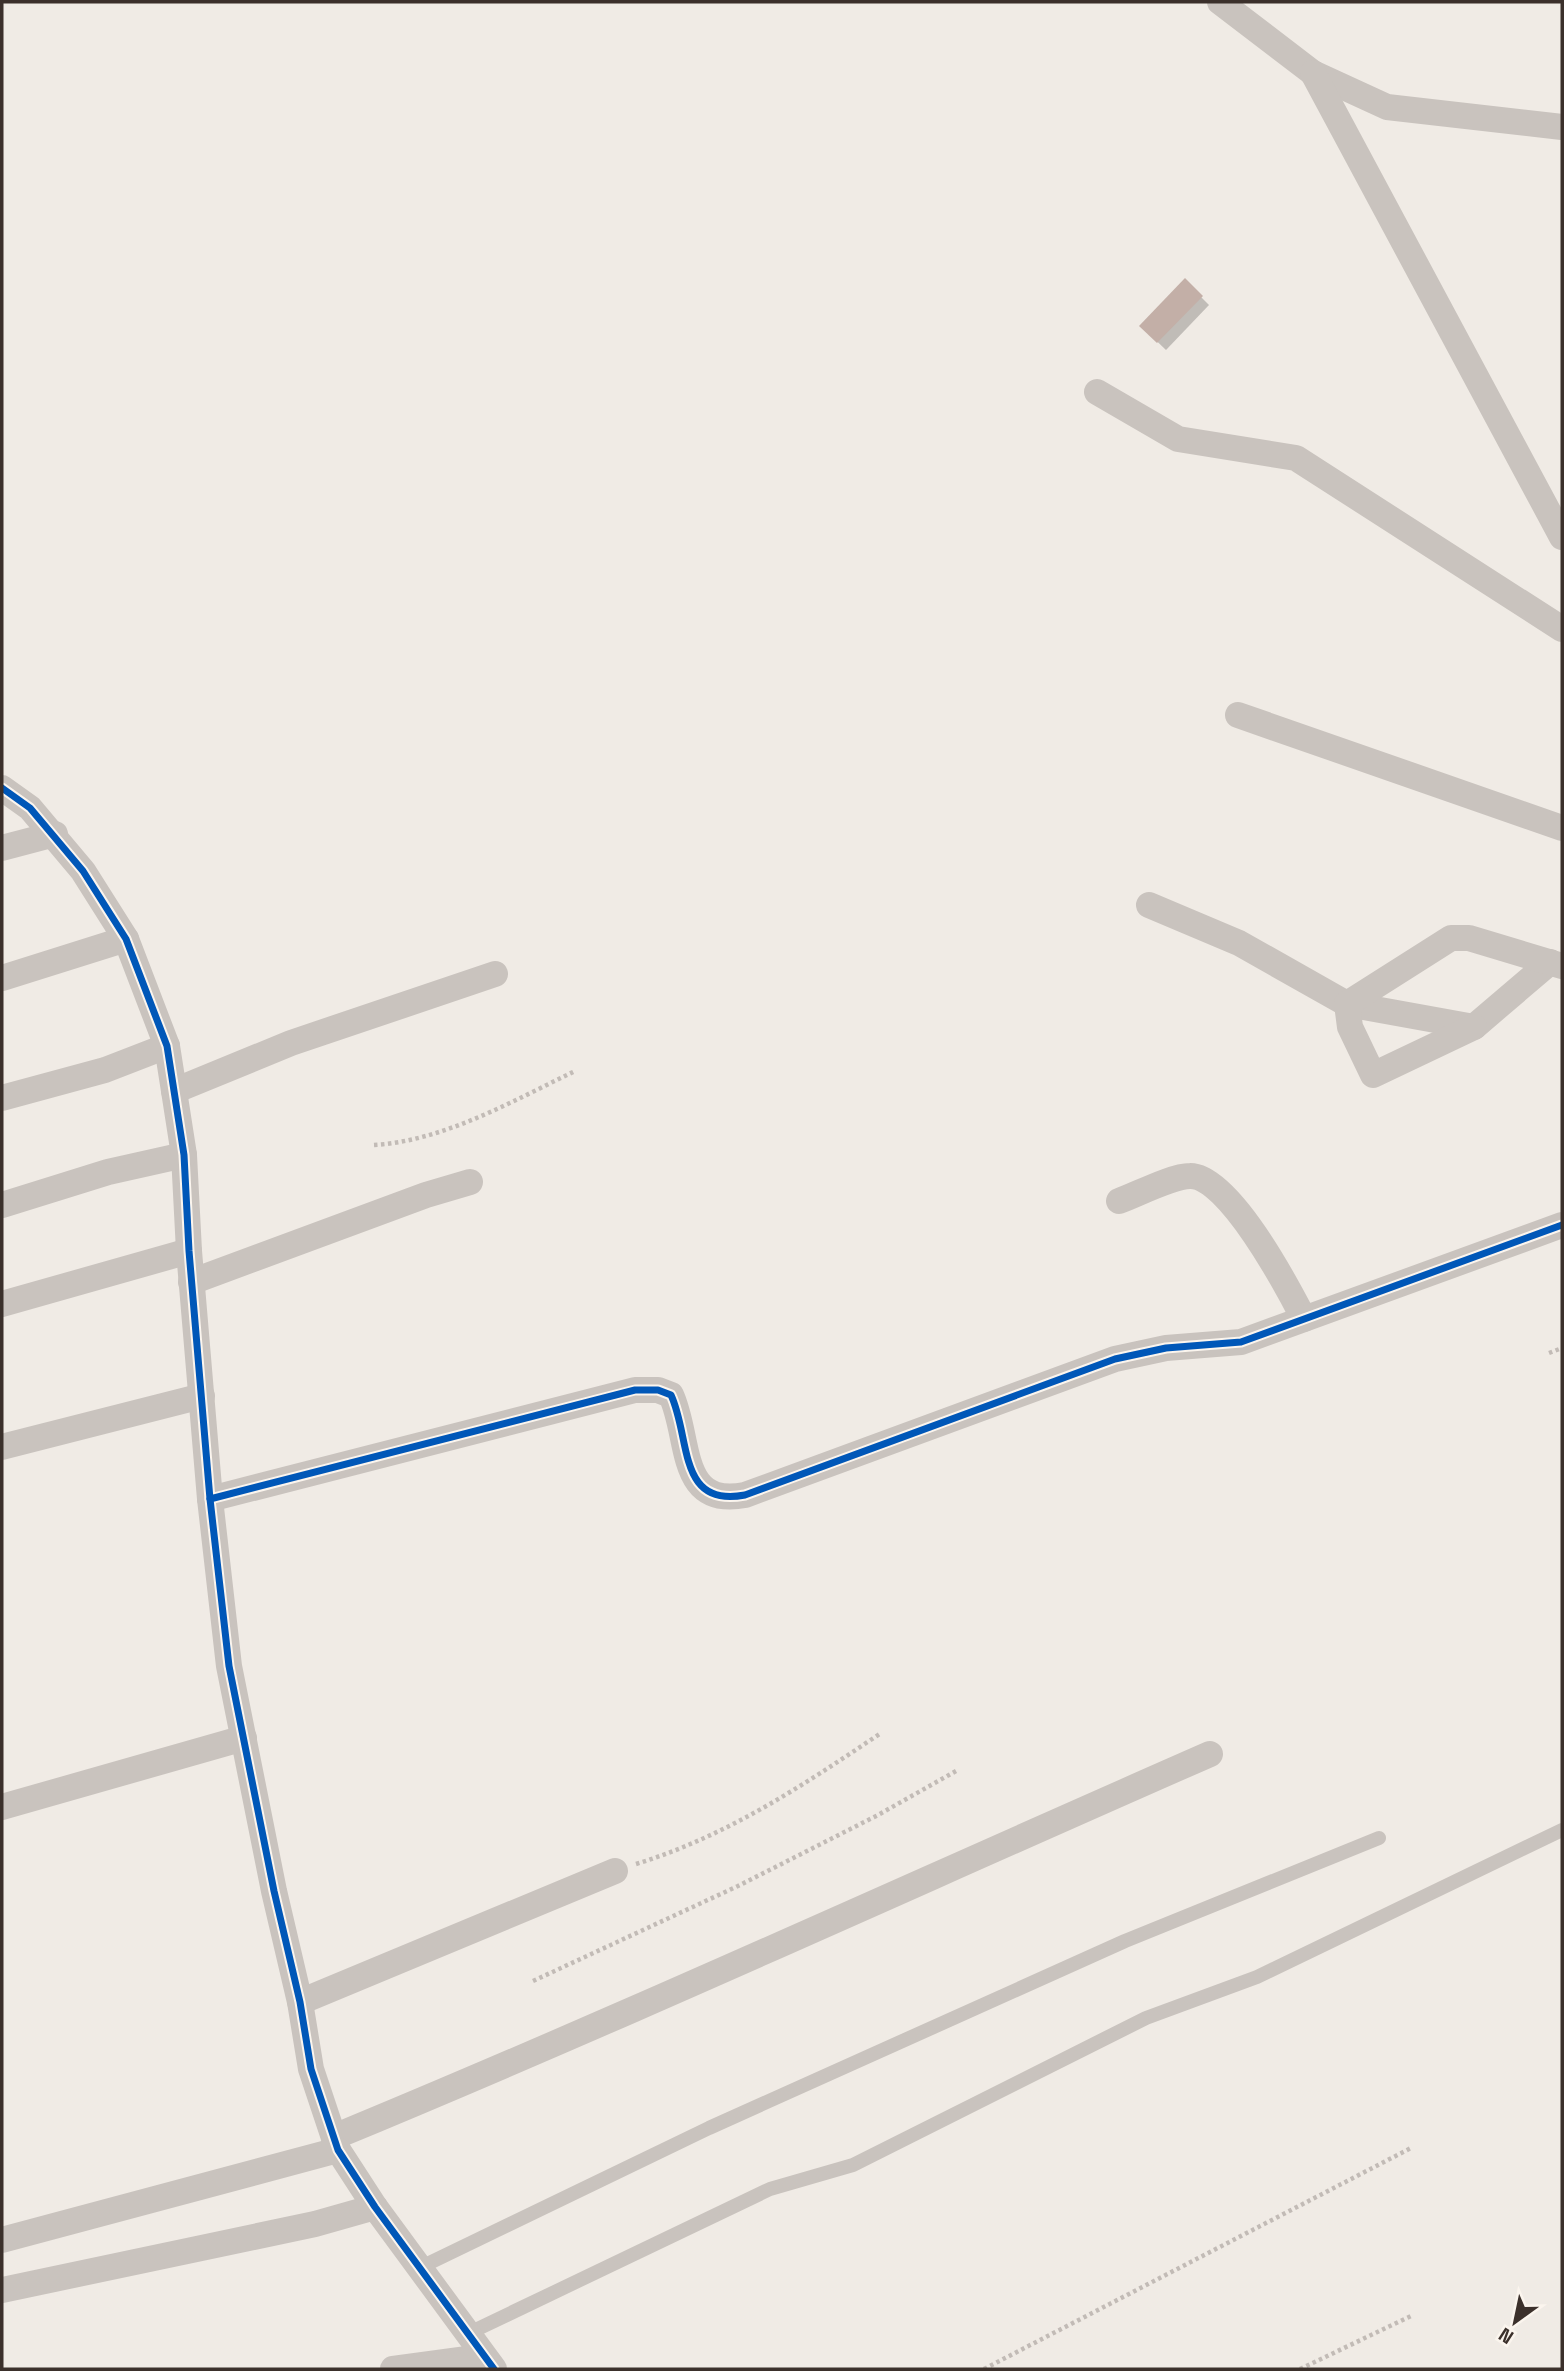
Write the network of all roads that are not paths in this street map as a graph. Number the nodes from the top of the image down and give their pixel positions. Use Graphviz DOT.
graph roads {
  1 [pos="1220,2"];
  2 [pos="1313,73"];
  3 [pos="1562,127"];
  4 [pos="1097,392"];
  5 [pos="1562,537"];
  6 [pos="1562,629"];
  7 [pos="1238,715"];
  8 [pos="2,788"];
  9 [pos="1562,828"];
  10 [pos="55,834"];
  11 [pos="2,848"];
  12 [pos="1149,905"];
  13 [pos="126,939"];
  14 [pos="1556,964"];
  15 [pos="495,974"];
  16 [pos="2,978"];
  17 [pos="1347,1004"];
  18 [pos="1474,1027"];
  19 [pos="167,1046"];
  20 [pos="174,1091"];
  21 [pos="2,1098"];
  22 [pos="184,1155"];
  23 [pos="470,1182"];
  24 [pos="1119,1201"];
  25 [pos="2,1205"];
  26 [pos="1562,1225"];
  27 [pos="189,1251"];
  28 [pos="191,1282"];
  29 [pos="2,1304"];
  30 [pos="1304,1319"];
  31 [pos="202,1396"];
  32 [pos="2,1447"];
  33 [pos="210,1499"];
  34 [pos="244,1738"];
  35 [pos="1210,1754"];
  36 [pos="2,1807"];
  37 [pos="1562,1830"];
  38 [pos="1379,1838"];
  39 [pos="615,1871"];
  40 [pos="300,2002"];
  41 [pos="336,2143"];
  42 [pos="374,2207"];
  43 [pos="2,2240"];
  44 [pos="421,2267"];
  45 [pos="2,2290"];
  46 [pos="467,2334"];
  47 [pos="488,2363"];
  48 [pos="393,2369"];
  1 -- 2 [label="street"];
  2 -- 3 [label="street"];
  2 -- 5 [label="street"];
  4 -- 6 [label="street"];
  7 -- 9 [label="street"];
  8 -- 10 [label="street"];
  10 -- 11 [label="street"];
  10 -- 13 [label="street"];
  12 -- 17 [label="street"];
  13 -- 16 [label="street"];
  13 -- 19 [label="street"];
  14 -- 17 [label="street"];
  14 -- 18 [label="street"];
  15 -- 20 [label="street"];
  17 -- 18 [label="street"];
  17 -- 18 [label="street"];
  19 -- 20 [label="street"];
  19 -- 21 [label="street"];
  20 -- 22 [label="street"];
  22 -- 25 [label="street"];
  22 -- 27 [label="street"];
  23 -- 28 [label="street"];
  24 -- 30 [label="street"];
  26 -- 30 [label="street"];
  27 -- 28 [label="street"];
  27 -- 29 [label="street"];
  28 -- 31 [label="street"];
  30 -- 33 [label="street"];
  31 -- 32 [label="street"];
  31 -- 33 [label="street"];
  33 -- 34 [label="street"];
  34 -- 36 [label="street"];
  34 -- 40 [label="street"];
  35 -- 41 [label="street"];
  37 -- 46 [label="lane"];
  38 -- 44 [label="lane"];
  39 -- 40 [label="street"];
  40 -- 41 [label="street"];
  41 -- 42 [label="street"];
  41 -- 43 [label="street"];
  42 -- 44 [label="street"];
  42 -- 45 [label="street"];
  44 -- 46 [label="street"];
  46 -- 47 [label="street"];
  47 -- 48 [label="street"];
}
